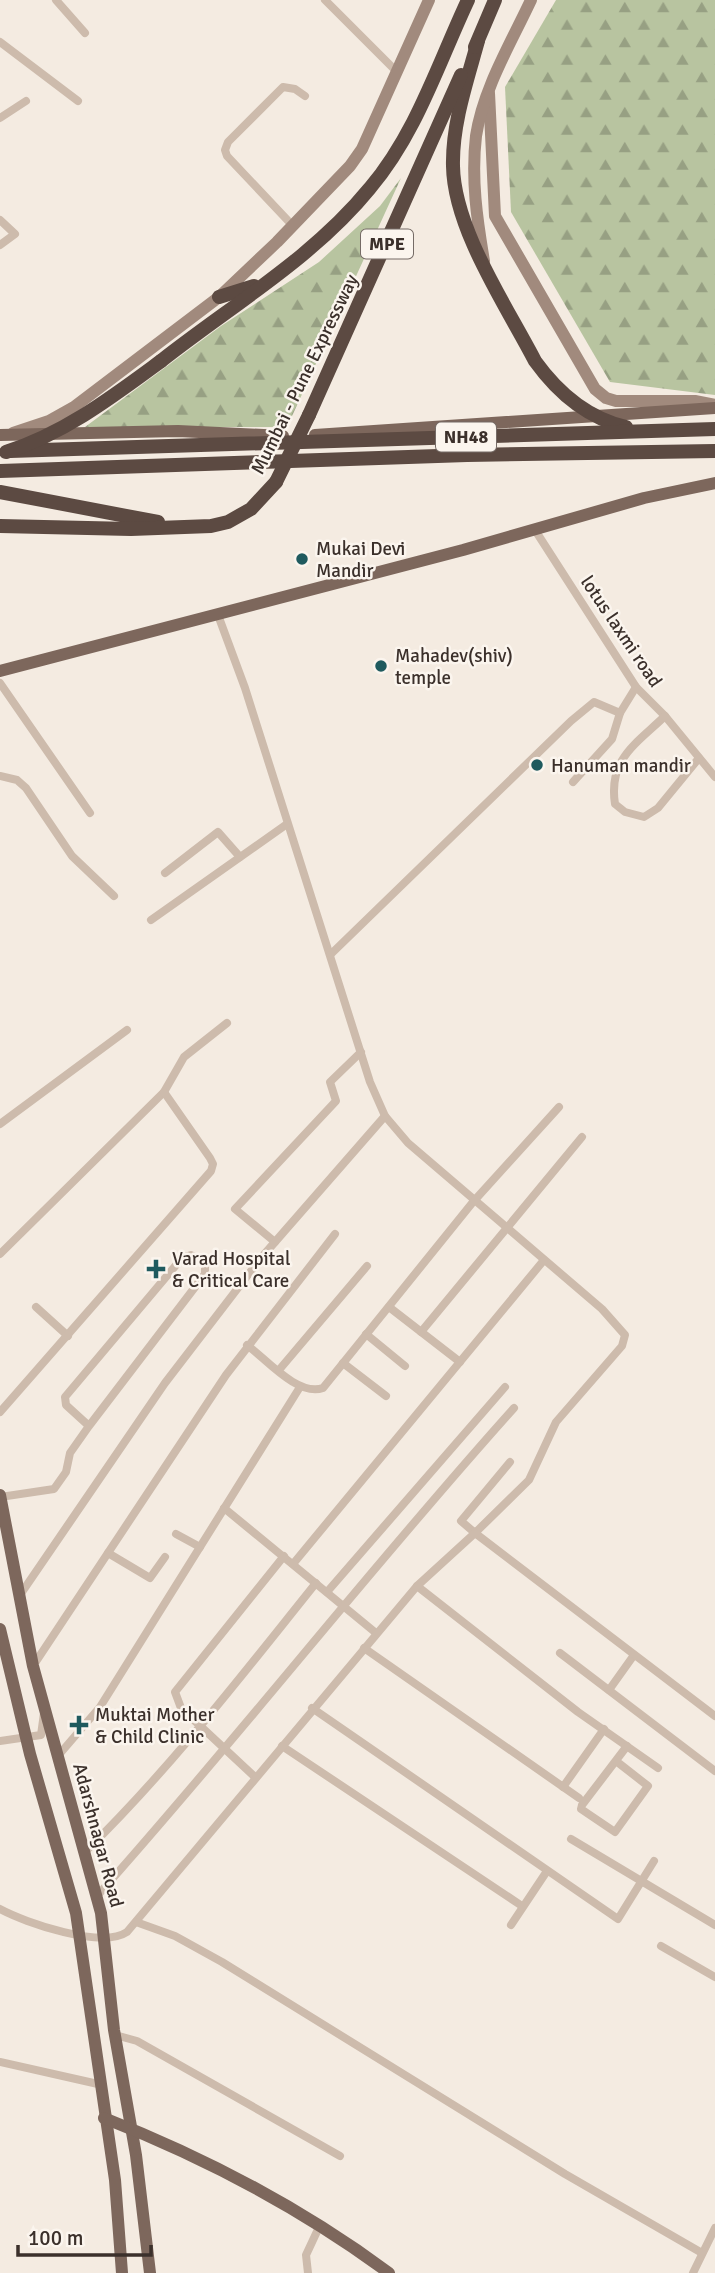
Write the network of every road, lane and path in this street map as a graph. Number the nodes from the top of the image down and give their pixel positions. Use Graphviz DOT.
graph roads {
  1 [pos="56,0"];
  2 [pos="325,0"];
  3 [pos="429,0"];
  4 [pos="468,0"];
  5 [pos="495,0"];
  6 [pos="531,0"];
  7 [pos="85,33"];
  8 [pos="478,41"];
  9 [pos="0,42"];
  10 [pos="397,72"];
  11 [pos="489,93"];
  12 [pos="305,96"];
  13 [pos="26,101"];
  14 [pos="78,102"];
  15 [pos="0,118"];
  16 [pos="0,220"];
  17 [pos="293,226"];
  18 [pos="0,245"];
  19 [pos="484,263"];
  20 [pos="265,283"];
  21 [pos="219,297"];
  22 [pos="715,406"];
  23 [pos="590,414"];
  24 [pos="715,429"];
  25 [pos="643,431"];
  26 [pos="5,435"];
  27 [pos="290,440"];
  28 [pos="715,451"];
  29 [pos="3,452"];
  30 [pos="0,471"];
  31 [pos="715,483"];
  32 [pos="0,492"];
  33 [pos="0,526"];
  34 [pos="191,526"];
  35 [pos="535,530"];
  36 [pos="218,615"];
  37 [pos="0,671"];
  38 [pos="0,683"];
  39 [pos="636,688"];
  40 [pos="621,713"];
  41 [pos="665,716"];
  42 [pos="699,758"];
  43 [pos="0,776"];
  44 [pos="715,778"];
  45 [pos="573,782"];
  46 [pos="90,813"];
  47 [pos="287,824"];
  48 [pos="240,857"];
  49 [pos="165,873"];
  50 [pos="114,896"];
  51 [pos="150,920"];
  52 [pos="331,954"];
  53 [pos="228,1023"];
  54 [pos="127,1030"];
  55 [pos="361,1052"];
  56 [pos="164,1092"];
  57 [pos="559,1107"];
  58 [pos="385,1116"];
  59 [pos="0,1124"];
  60 [pos="582,1138"];
  61 [pos="473,1202"];
  62 [pos="507,1229"];
  63 [pos="335,1234"];
  64 [pos="275,1242"];
  65 [pos="0,1254"];
  66 [pos="544,1260"];
  67 [pos="367,1266"];
  68 [pos="36,1307"];
  69 [pos="388,1307"];
  70 [pos="421,1332"];
  71 [pos="366,1334"];
  72 [pos="68,1336"];
  73 [pos="247,1345"];
  74 [pos="460,1362"];
  75 [pos="343,1363"];
  76 [pos="405,1366"];
  77 [pos="279,1370"];
  78 [pos="300,1387"];
  79 [pos="505,1387"];
  80 [pos="386,1396"];
  81 [pos="514,1408"];
  82 [pos="0,1412"];
  83 [pos="89,1426"];
  84 [pos="510,1462"];
  85 [pos="0,1496"];
  86 [pos="224,1508"];
  87 [pos="475,1533"];
  88 [pos="176,1534"];
  89 [pos="200,1547"];
  90 [pos="108,1553"];
  91 [pos="284,1556"];
  92 [pos="165,1557"];
  93 [pos="293,1563"];
  94 [pos="316,1583"];
  95 [pos="417,1586"];
  96 [pos="327,1592"];
  97 [pos="18,1597"];
  98 [pos="341,1605"];
  99 [pos="0,1629"];
  100 [pos="376,1633"];
  101 [pos="364,1648"];
  102 [pos="561,1653"];
  103 [pos="634,1655"];
  104 [pos="33,1666"];
  105 [pos="609,1690"];
  106 [pos="44,1705"];
  107 [pos="313,1708"];
  108 [pos="715,1716"];
  109 [pos="200,1725"];
  110 [pos="604,1729"];
  111 [pos="27,1737"];
  112 [pos="0,1741"];
  113 [pos="282,1746"];
  114 [pos="627,1746"];
  115 [pos="225,1749"];
  116 [pos="57,1756"];
  117 [pos="616,1762"];
  118 [pos="658,1768"];
  119 [pos="715,1771"];
  120 [pos="255,1777"];
  121 [pos="563,1787"];
  122 [pos="579,1798"];
  123 [pos="571,1839"];
  124 [pos="86,1852"];
  125 [pos="654,1861"];
  126 [pos="547,1871"];
  127 [pos="642,1881"];
  128 [pos="97,1896"];
  129 [pos="522,1906"];
  130 [pos="0,1909"];
  131 [pos="136,1922"];
  132 [pos="511,1924"];
  133 [pos="715,1925"];
  134 [pos="80,1936"];
  135 [pos="104,1936"];
  136 [pos="661,1946"];
  137 [pos="715,1977"];
  138 [pos="115,2035"];
  139 [pos="0,2062"];
  140 [pos="99,2084"];
  141 [pos="104,2118"];
  142 [pos="132,2129"];
  143 [pos="340,2156"];
  144 [pos="320,2225"];
  145 [pos="715,2228"];
  146 [pos="702,2253"];
  147 [pos="122,2273"];
  148 [pos="150,2273"];
  149 [pos="308,2273"];
  150 [pos="389,2273"];
  151 [pos="693,2273"];
  1 -- 7 [label="street"];
  2 -- 10 [label="street"];
  3 -- 10 [label="street"];
  4 -- 20 [label="highway, MPE"];
  5 -- 8 [label="highway, Mumbai - Pune Expressway / MPE"];
  6 -- 11 [label="street"];
  8 -- 19 [label="highway"];
  8 -- 34 [label="highway, Mumbai - Pune Expressway / MPE, bridge"];
  9 -- 14 [label="street"];
  10 -- 17 [label="street"];
  11 -- 19 [label="street"];
  11 -- 22 [label="street"];
  12 -- 17 [label="street"];
  13 -- 15 [label="street"];
  16 -- 18 [label="street"];
  17 -- 21 [label="street"];
  19 -- 23 [label="highway"];
  20 -- 21 [label="highway"];
  20 -- 29 [label="highway, MPE, bridge"];
  21 -- 26 [label="street"];
  22 -- 23 [label="main road"];
  23 -- 25 [label="highway"];
  23 -- 27 [label="main road"];
  24 -- 25 [label="highway, NH48"];
  25 -- 27 [label="highway, NH48"];
  26 -- 27 [label="main road"];
  27 -- 29 [label="highway, NH48"];
  28 -- 30 [label="highway, NH48"];
  31 -- 35 [label="main road"];
  32 -- 34 [label="highway, MPE"];
  33 -- 34 [label="highway"];
  35 -- 36 [label="main road"];
  35 -- 39 [label="street, lotus laxmi road"];
  36 -- 37 [label="main road"];
  36 -- 47 [label="street"];
  38 -- 46 [label="street"];
  39 -- 40 [label="street"];
  39 -- 41 [label="street, lotus laxmi road"];
  40 -- 45 [label="street"];
  40 -- 52 [label="street"];
  41 -- 42 [label="street, lotus laxmi road"];
  41 -- 42 [label="street"];
  42 -- 44 [label="street, lotus laxmi road"];
  43 -- 50 [label="street"];
  47 -- 48 [label="street"];
  47 -- 52 [label="street"];
  48 -- 49 [label="street"];
  48 -- 51 [label="street"];
  52 -- 55 [label="street"];
  53 -- 56 [label="street"];
  54 -- 59 [label="street"];
  55 -- 58 [label="street"];
  55 -- 64 [label="street"];
  56 -- 65 [label="street"];
  56 -- 72 [label="street"];
  57 -- 61 [label="street"];
  58 -- 61 [label="street"];
  58 -- 64 [label="street"];
  60 -- 62 [label="street"];
  61 -- 62 [label="street"];
  61 -- 69 [label="street"];
  62 -- 66 [label="street"];
  62 -- 70 [label="street"];
  63 -- 73 [label="street"];
  64 -- 97 [label="street"];
  66 -- 74 [label="street"];
  66 -- 87 [label="street"];
  67 -- 77 [label="street"];
  68 -- 72 [label="street"];
  69 -- 70 [label="street"];
  69 -- 71 [label="street"];
  70 -- 74 [label="street"];
  71 -- 75 [label="street"];
  71 -- 76 [label="street"];
  72 -- 82 [label="street"];
  73 -- 77 [label="street"];
  73 -- 90 [label="street"];
  74 -- 93 [label="street"];
  75 -- 78 [label="street"];
  75 -- 80 [label="street"];
  77 -- 78 [label="street"];
  78 -- 86 [label="street"];
  79 -- 96 [label="street"];
  81 -- 98 [label="street"];
  83 -- 83 [label="street"];
  83 -- 85 [label="street"];
  84 -- 87 [label="street"];
  85 -- 97 [label="main road, Adarshnagar Road"];
  86 -- 89 [label="street"];
  86 -- 91 [label="street"];
  87 -- 95 [label="street"];
  87 -- 103 [label="street"];
  88 -- 89 [label="street"];
  89 -- 116 [label="street"];
  90 -- 92 [label="street"];
  90 -- 104 [label="street"];
  91 -- 93 [label="street"];
  91 -- 109 [label="street"];
  93 -- 94 [label="street"];
  94 -- 96 [label="street"];
  94 -- 109 [label="street"];
  95 -- 100 [label="street"];
  95 -- 110 [label="street"];
  96 -- 98 [label="street"];
  97 -- 104 [label="main road, Adarshnagar Road"];
  98 -- 100 [label="street"];
  98 -- 115 [label="street"];
  99 -- 111 [label="main road"];
  100 -- 101 [label="street"];
  101 -- 107 [label="street"];
  101 -- 121 [label="street"];
  102 -- 105 [label="street"];
  103 -- 105 [label="street"];
  103 -- 108 [label="street"];
  104 -- 106 [label="main road, Adarshnagar Road"];
  105 -- 119 [label="street"];
  106 -- 111 [label="street"];
  106 -- 116 [label="main road, Adarshnagar Road"];
  107 -- 113 [label="street"];
  107 -- 126 [label="street"];
  109 -- 115 [label="street"];
  109 -- 124 [label="street"];
  110 -- 114 [label="street"];
  110 -- 121 [label="street"];
  111 -- 112 [label="street"];
  111 -- 134 [label="main road"];
  113 -- 120 [label="street"];
  113 -- 129 [label="street"];
  114 -- 117 [label="street"];
  114 -- 118 [label="street"];
  115 -- 120 [label="street"];
  115 -- 128 [label="street"];
  116 -- 124 [label="main road, Adarshnagar Road"];
  117 -- 117 [label="street"];
  120 -- 131 [label="street"];
  121 -- 122 [label="street"];
  123 -- 127 [label="street"];
  124 -- 128 [label="main road, Adarshnagar Road"];
  125 -- 127 [label="street"];
  126 -- 127 [label="street"];
  126 -- 129 [label="street"];
  127 -- 133 [label="street"];
  128 -- 135 [label="main road, Adarshnagar Road"];
  129 -- 132 [label="street"];
  130 -- 134 [label="street"];
  131 -- 135 [label="street"];
  131 -- 146 [label="street"];
  134 -- 135 [label="street"];
  134 -- 140 [label="main road"];
  135 -- 138 [label="main road, Adarshnagar Road"];
  136 -- 137 [label="street"];
  138 -- 142 [label="main road, Adarshnagar Road"];
  138 -- 143 [label="street"];
  139 -- 140 [label="street"];
  140 -- 141 [label="main road"];
  141 -- 142 [label="main road"];
  141 -- 147 [label="main road"];
  142 -- 144 [label="main road"];
  142 -- 148 [label="main road, Adarshnagar Road"];
  144 -- 149 [label="street"];
  144 -- 150 [label="main road"];
  145 -- 146 [label="street"];
  146 -- 151 [label="street"];
}
